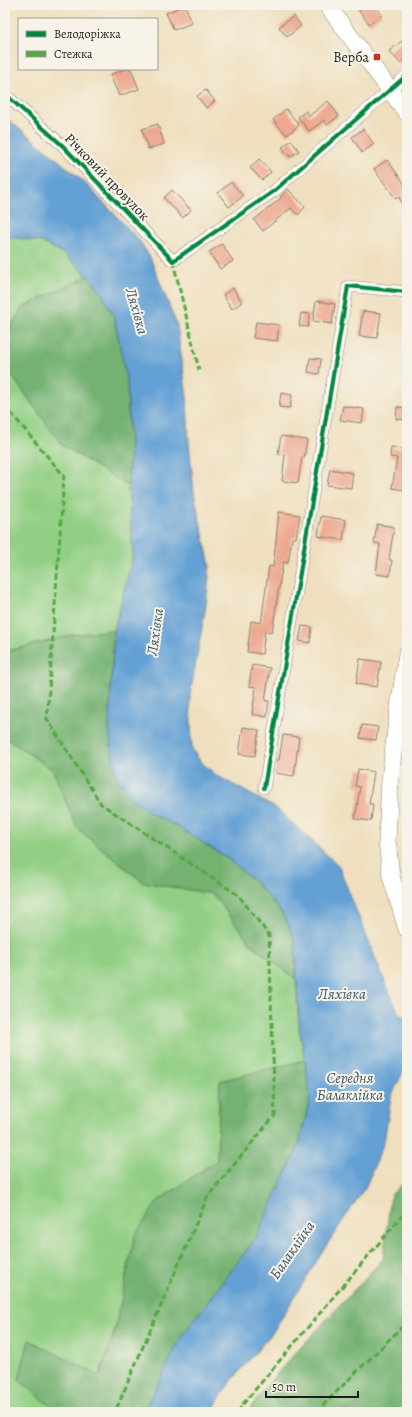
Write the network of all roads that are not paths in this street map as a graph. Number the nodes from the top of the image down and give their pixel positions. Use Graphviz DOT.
graph roads {
  1 [pos="327,5"];
  2 [pos="407,75"];
  3 [pos="390,89"];
  4 [pos="5,94"];
  5 [pos="407,113"];
  6 [pos="407,292"];
  7 [pos="407,654"];
  8 [pos="264,788"];
  9 [pos="407,929"];
  1 -- 3 [label="main road"];
  2 -- 3 [label="street"];
  3 -- 4 [label="street, Річковий провулок"];
  3 -- 5 [label="main road"];
  6 -- 8 [label="street"];
  7 -- 9 [label="main road"];
}
